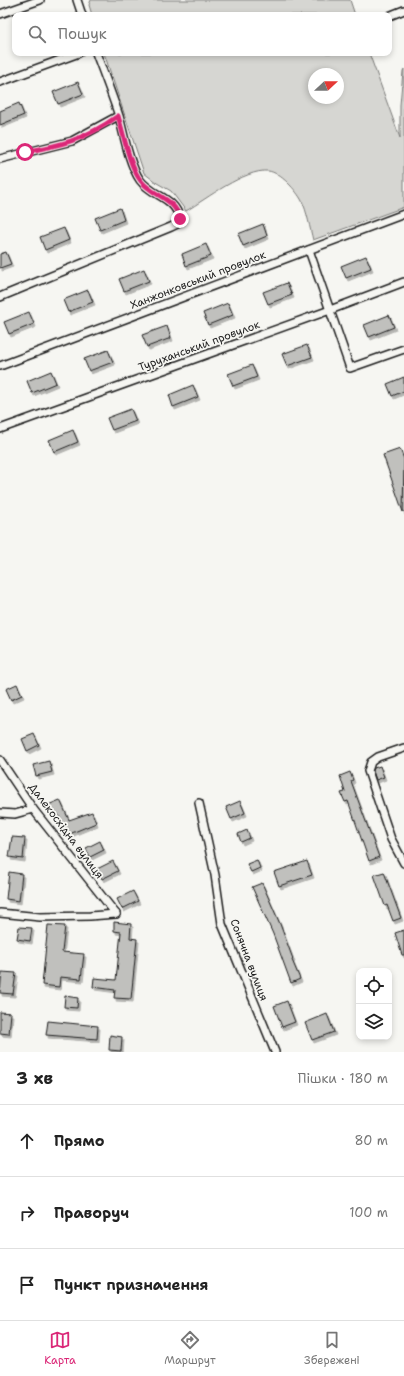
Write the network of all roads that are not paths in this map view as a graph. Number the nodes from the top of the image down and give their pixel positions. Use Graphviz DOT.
graph roads {
  1 [pos="40,0"];
  2 [pos="77,0"];
  3 [pos="404,10"];
  4 [pos="81,12"];
  5 [pos="0,14"];
  6 [pos="392,15"];
  7 [pos="71,56"];
  8 [pos="97,56"];
  9 [pos="0,82"];
  10 [pos="118,116"];
  11 [pos="0,159"];
  12 [pos="404,214"];
  13 [pos="309,250"];
  14 [pos="404,282"];
  15 [pos="0,297"];
  16 [pos="330,310"];
  17 [pos="404,349"];
  18 [pos="0,366"];
  19 [pos="0,429"];
  20 [pos="404,748"];
  21 [pos="0,760"];
  22 [pos="199,803"];
  23 [pos="33,809"];
  24 [pos="0,813"];
  25 [pos="404,863"];
  26 [pos="0,913"];
  27 [pos="275,1052"];
  1 -- 5 [label="street"];
  2 -- 4 [label="street"];
  3 -- 6 [label="street"];
  7 -- 9 [label="street"];
  8 -- 10 [label="street"];
  10 -- 11 [label="street"];
  10 -- 15 [label="street"];
  12 -- 13 [label="street, Ханжонковський провулок"];
  13 -- 16 [label="street"];
  13 -- 18 [label="street, Ханжонковський провулок"];
  14 -- 16 [label="street, Туруханський провулок"];
  16 -- 17 [label="street"];
  16 -- 19 [label="street, Туруханський провулок"];
  20 -- 25 [label="street"];
  21 -- 23 [label="street, Далекосхідна вулиця"];
  22 -- 27 [label="street, Сонячна вулиця"];
  23 -- 24 [label="street"];
  23 -- 26 [label="street, Далекосхідна вулиця"];
}
